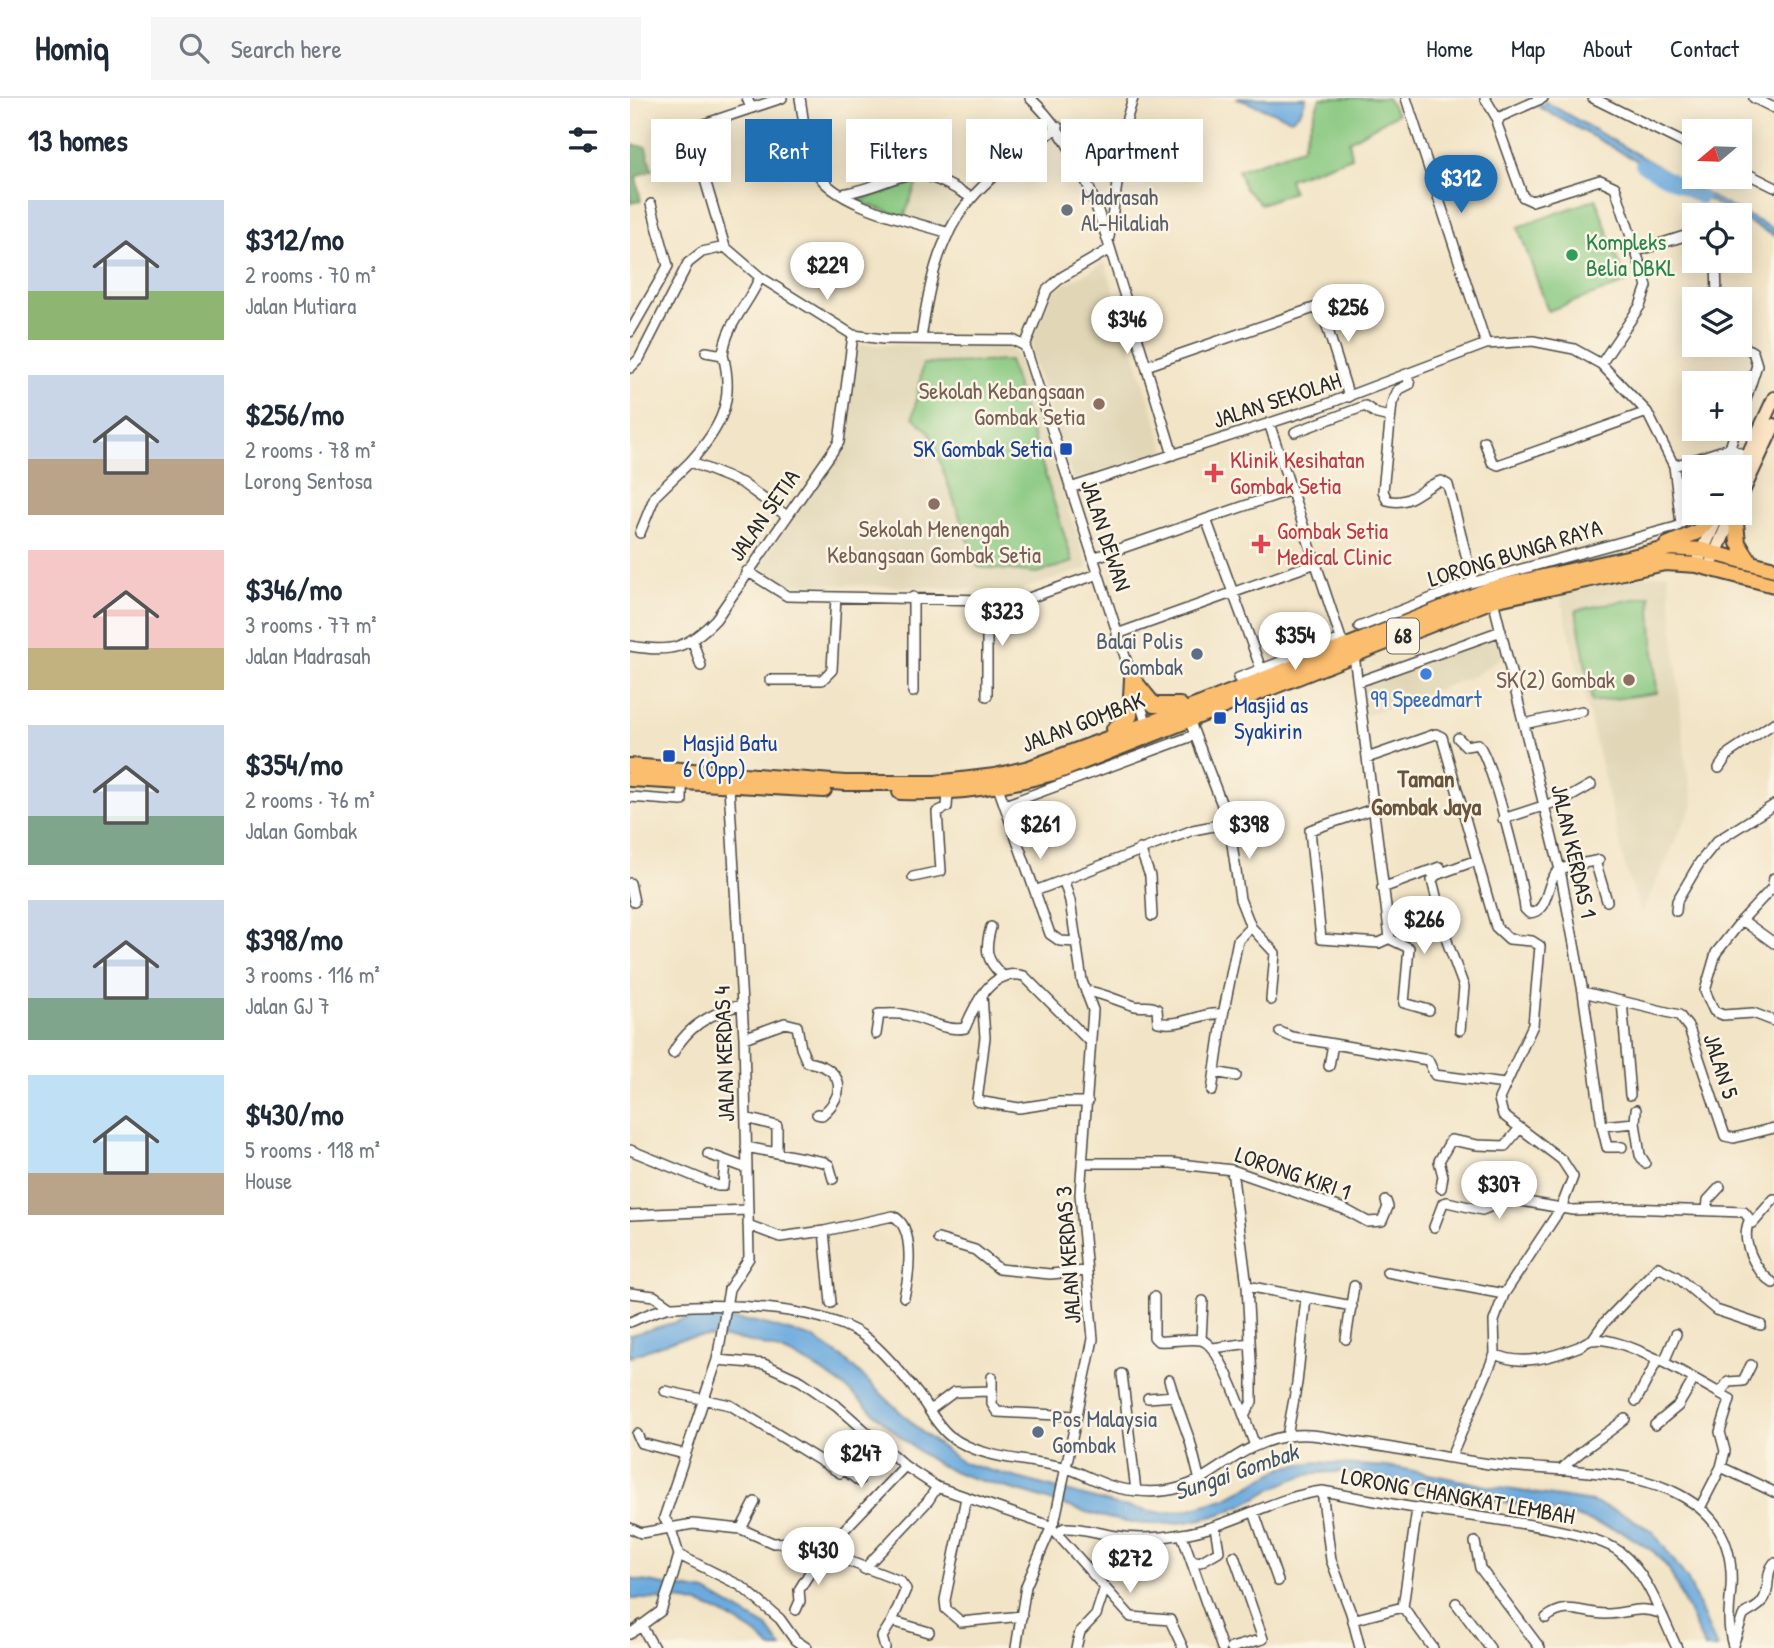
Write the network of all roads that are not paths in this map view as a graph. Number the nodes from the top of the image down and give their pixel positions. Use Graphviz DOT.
graph roads {
  1 [pos="747,98"];
  2 [pos="782,98"];
  3 [pos="800,98"];
  4 [pos="1030,98"];
  5 [pos="1133,98"];
  6 [pos="1406,98"];
  7 [pos="1485,98"];
  8 [pos="1543,98"];
  9 [pos="1593,98"];
  10 [pos="1754,98"];
  11 [pos="1769,103"];
  12 [pos="751,108"];
  13 [pos="1498,120"];
  14 [pos="1058,127"];
  15 [pos="1682,142"];
  16 [pos="1752,176"];
  17 [pos="1774,187"];
  18 [pos="843,194"];
  19 [pos="972,198"];
  20 [pos="652,204"];
  21 [pos="949,233"];
  22 [pos="1682,237"];
  23 [pos="1109,244"];
  24 [pos="725,247"];
  25 [pos="1637,251"];
  26 [pos="668,266"];
  27 [pos="682,274"];
  28 [pos="760,277"];
  29 [pos="630,332"];
  30 [pos="853,335"];
  31 [pos="921,339"];
  32 [pos="1486,344"];
  33 [pos="1025,346"];
  34 [pos="1752,351"];
  35 [pos="706,352"];
  36 [pos="723,355"];
  37 [pos="1601,364"];
  38 [pos="1146,366"];
  39 [pos="630,368"];
  40 [pos="1407,376"];
  41 [pos="1752,381"];
  42 [pos="1349,397"];
  43 [pos="1774,398"];
  44 [pos="1319,407"];
  45 [pos="1647,412"];
  46 [pos="1390,416"];
  47 [pos="1324,422"];
  48 [pos="1269,423"];
  49 [pos="1774,425"];
  50 [pos="1295,432"];
  51 [pos="1484,441"];
  52 [pos="1732,441"];
  53 [pos="1730,448"];
  54 [pos="1173,455"];
  55 [pos="1742,455"];
  56 [pos="1752,457"];
  57 [pos="1752,458"];
  58 [pos="690,462"];
  59 [pos="1674,466"];
  60 [pos="1070,488"];
  61 [pos="1291,490"];
  62 [pos="786,516"];
  63 [pos="1206,519"];
  64 [pos="1682,520"];
  65 [pos="1704,525"];
  66 [pos="1714,525"];
  67 [pos="1726,525"];
  68 [pos="1736,525"];
  69 [pos="640,533"];
  70 [pos="1660,549"];
  71 [pos="1708,551"];
  72 [pos="1093,558"];
  73 [pos="1641,560"];
  74 [pos="1751,563"];
  75 [pos="1316,564"];
  76 [pos="1703,567"];
  77 [pos="1774,569"];
  78 [pos="747,571"];
  79 [pos="1098,574"];
  80 [pos="1473,582"];
  81 [pos="1774,585"];
  82 [pos="1232,592"];
  83 [pos="836,597"];
  84 [pos="913,597"];
  85 [pos="987,600"];
  86 [pos="1493,600"];
  87 [pos="1359,627"];
  88 [pos="1501,631"];
  89 [pos="1117,634"];
  90 [pos="693,642"];
  91 [pos="630,646"];
  92 [pos="1346,647"];
  93 [pos="701,666"];
  94 [pos="1261,669"];
  95 [pos="1132,678"];
  96 [pos="1238,678"];
  97 [pos="770,680"];
  98 [pos="1358,682"];
  99 [pos="913,692"];
  100 [pos="987,696"];
  101 [pos="1201,704"];
  102 [pos="1582,711"];
  103 [pos="1146,722"];
  104 [pos="1774,723"];
  105 [pos="1524,724"];
  106 [pos="1193,728"];
  107 [pos="1150,737"];
  108 [pos="1458,738"];
  109 [pos="1088,745"];
  110 [pos="630,754"];
  111 [pos="1367,758"];
  112 [pos="630,766"];
  113 [pos="662,768"];
  114 [pos="1719,768"];
  115 [pos="630,779"];
  116 [pos="682,783"];
  117 [pos="1591,785"];
  118 [pos="729,787"];
  119 [pos="998,787"];
  120 [pos="948,793"];
  121 [pos="630,797"];
  122 [pos="1004,805"];
  123 [pos="1544,805"];
  124 [pos="1774,805"];
  125 [pos="1373,809"];
  126 [pos="1503,819"];
  127 [pos="1229,823"];
  128 [pos="1272,823"];
  129 [pos="1140,849"];
  130 [pos="1476,857"];
  131 [pos="1560,870"];
  132 [pos="913,877"];
  133 [pos="1774,878"];
  134 [pos="1064,881"];
  135 [pos="630,883"];
  136 [pos="1382,888"];
  137 [pos="1035,891"];
  138 [pos="1607,901"];
  139 [pos="634,902"];
  140 [pos="1676,911"];
  141 [pos="1152,916"];
  142 [pos="1742,920"];
  143 [pos="990,927"];
  144 [pos="1251,927"];
  145 [pos="1390,939"];
  146 [pos="1077,942"];
  147 [pos="1774,943"];
  148 [pos="1002,975"];
  149 [pos="1087,991"];
  150 [pos="1583,992"];
  151 [pos="982,996"];
  152 [pos="1271,1000"];
  153 [pos="1622,1001"];
  154 [pos="741,1005"];
  155 [pos="1429,1010"];
  156 [pos="1223,1015"];
  157 [pos="1774,1021"];
  158 [pos="1460,1030"];
  159 [pos="1280,1032"];
  160 [pos="876,1034"];
  161 [pos="744,1038"];
  162 [pos="1090,1042"];
  163 [pos="1333,1044"];
  164 [pos="673,1053"];
  165 [pos="1329,1066"];
  166 [pos="1214,1072"];
  167 [pos="1236,1076"];
  168 [pos="1505,1084"];
  169 [pos="1212,1090"];
  170 [pos="1630,1095"];
  171 [pos="1088,1102"];
  172 [pos="1636,1110"];
  173 [pos="817,1114"];
  174 [pos="746,1118"];
  175 [pos="1635,1123"];
  176 [pos="1602,1126"];
  177 [pos="1520,1128"];
  178 [pos="1774,1128"];
  179 [pos="746,1147"];
  180 [pos="1622,1147"];
  181 [pos="630,1150"];
  182 [pos="777,1153"];
  183 [pos="708,1154"];
  184 [pos="725,1161"];
  185 [pos="1083,1163"];
  186 [pos="1645,1163"];
  187 [pos="746,1168"];
  188 [pos="1232,1170"];
  189 [pos="833,1179"];
  190 [pos="1720,1187"];
  191 [pos="1441,1188"];
  192 [pos="1774,1199"];
  193 [pos="1386,1201"];
  194 [pos="1561,1208"];
  195 [pos="747,1210"];
  196 [pos="1707,1210"];
  197 [pos="630,1215"];
  198 [pos="1750,1219"];
  199 [pos="748,1225"];
  200 [pos="1434,1227"];
  201 [pos="824,1231"];
  202 [pos="938,1239"];
  203 [pos="1086,1271"];
  204 [pos="1387,1272"];
  205 [pos="1773,1283"];
  206 [pos="1247,1286"];
  207 [pos="1354,1286"];
  208 [pos="630,1293"];
  209 [pos="1504,1294"];
  210 [pos="904,1297"];
  211 [pos="1154,1297"];
  212 [pos="1306,1297"];
  213 [pos="1203,1301"];
  214 [pos="831,1303"];
  215 [pos="1352,1306"];
  216 [pos="670,1307"];
  217 [pos="724,1311"];
  218 [pos="630,1322"];
  219 [pos="1761,1325"];
  220 [pos="1676,1334"];
  221 [pos="1346,1339"];
  222 [pos="1201,1340"];
  223 [pos="1592,1340"];
  224 [pos="1250,1343"];
  225 [pos="1213,1348"];
  226 [pos="1495,1354"];
  227 [pos="718,1360"];
  228 [pos="1661,1361"];
  229 [pos="1751,1365"];
  230 [pos="1122,1374"];
  231 [pos="992,1377"];
  232 [pos="1694,1379"];
  233 [pos="1169,1380"];
  234 [pos="665,1391"];
  235 [pos="992,1391"];
  236 [pos="1720,1393"];
  237 [pos="1174,1396"];
  238 [pos="704,1398"];
  239 [pos="1148,1398"];
  240 [pos="1636,1401"];
  241 [pos="930,1410"];
  242 [pos="1076,1416"];
  243 [pos="1244,1416"];
  244 [pos="1625,1419"];
  245 [pos="1655,1425"];
  246 [pos="637,1434"];
  247 [pos="1287,1436"];
  248 [pos="1255,1446"];
  249 [pos="684,1454"];
  250 [pos="1451,1457"];
  251 [pos="905,1466"];
  252 [pos="1067,1468"];
  253 [pos="1721,1468"];
  254 [pos="1561,1470"];
  255 [pos="859,1481"];
  256 [pos="1199,1481"];
  257 [pos="937,1487"];
  258 [pos="1136,1491"];
  259 [pos="1322,1491"];
  260 [pos="1774,1492"];
  261 [pos="966,1498"];
  262 [pos="755,1502"];
  263 [pos="1700,1508"];
  264 [pos="1417,1509"];
  265 [pos="1254,1512"];
  266 [pos="1052,1522"];
  267 [pos="670,1526"];
  268 [pos="1215,1527"];
  269 [pos="630,1528"];
  270 [pos="741,1529"];
  271 [pos="840,1534"];
  272 [pos="1058,1534"];
  273 [pos="1182,1535"];
  274 [pos="1475,1542"];
  275 [pos="823,1551"];
  276 [pos="679,1555"];
  277 [pos="1234,1556"];
  278 [pos="1191,1560"];
  279 [pos="1774,1563"];
  280 [pos="864,1569"];
  281 [pos="1278,1581"];
  282 [pos="1105,1587"];
  283 [pos="1456,1603"];
  284 [pos="1403,1606"];
  285 [pos="796,1610"];
  286 [pos="1351,1613"];
  287 [pos="1660,1613"];
  288 [pos="1022,1616"];
  289 [pos="1546,1618"];
  290 [pos="892,1620"];
  291 [pos="641,1626"];
  292 [pos="929,1632"];
  293 [pos="630,1634"];
  294 [pos="1732,1646"];
  295 [pos="654,1648"];
  296 [pos="807,1648"];
  297 [pos="885,1648"];
  298 [pos="1016,1648"];
  299 [pos="1076,1648"];
  300 [pos="1183,1648"];
  301 [pos="1222,1648"];
  302 [pos="1231,1648"];
  303 [pos="1360,1648"];
  304 [pos="1433,1648"];
  305 [pos="1490,1648"];
  306 [pos="1540,1648"];
  307 [pos="1677,1648"];
  1 -- 12 [label="street"];
  2 -- 12 [label="street"];
  3 -- 18 [label="street"];
  4 -- 14 [label="street"];
  5 -- 23 [label="street"];
  6 -- 32 [label="street"];
  7 -- 13 [label="street"];
  8 -- 13 [label="street"];
  9 -- 15 [label="street"];
  10 -- 11 [label="street"];
  12 -- 24 [label="street"];
  13 -- 25 [label="street"];
  14 -- 19 [label="street"];
  14 -- 23 [label="street"];
  16 -- 17 [label="street"];
  18 -- 19 [label="street"];
  18 -- 21 [label="street"];
  19 -- 21 [label="street"];
  20 -- 26 [label="street"];
  21 -- 31 [label="street"];
  22 -- 25 [label="street"];
  23 -- 33 [label="street"];
  23 -- 38 [label="street"];
  24 -- 27 [label="street"];
  24 -- 28 [label="street"];
  25 -- 37 [label="street"];
  26 -- 27 [label="street"];
  26 -- 29 [label="street"];
  27 -- 39 [label="street"];
  28 -- 30 [label="street"];
  28 -- 36 [label="street"];
  30 -- 31 [label="street"];
  30 -- 62 [label="street, JALAN SETIA"];
  31 -- 33 [label="street"];
  32 -- 37 [label="street, JALAN SEKOLAH"];
  32 -- 40 [label="street, JALAN SEKOLAH"];
  33 -- 60 [label="street, JALAN DEWAN"];
  34 -- 41 [label="street"];
  35 -- 36 [label="street"];
  36 -- 58 [label="street"];
  37 -- 45 [label="street, JALAN SEKOLAH"];
  38 -- 42 [label="street"];
  38 -- 54 [label="street"];
  40 -- 42 [label="street, JALAN SEKOLAH"];
  40 -- 46 [label="street"];
  42 -- 44 [label="street, JALAN SEKOLAH"];
  43 -- 56 [label="main road"];
  44 -- 47 [label="street"];
  44 -- 48 [label="street, JALAN SEKOLAH"];
  45 -- 51 [label="street"];
  45 -- 59 [label="street, JALAN SEKOLAH"];
  46 -- 47 [label="street"];
  46 -- 80 [label="street"];
  47 -- 50 [label="street"];
  48 -- 54 [label="street, JALAN SEKOLAH"];
  48 -- 61 [label="street"];
  49 -- 57 [label="main road"];
  52 -- 53 [label="street"];
  53 -- 55 [label="street"];
  53 -- 59 [label="street"];
  54 -- 60 [label="street, JALAN SEKOLAH"];
  58 -- 62 [label="street"];
  58 -- 69 [label="street"];
  59 -- 64 [label="street, JALAN SEKOLAH"];
  60 -- 72 [label="street, JALAN DEWAN"];
  61 -- 63 [label="street"];
  61 -- 75 [label="street"];
  62 -- 78 [label="street, JALAN SETIA"];
  63 -- 72 [label="street"];
  63 -- 82 [label="street"];
  64 -- 80 [label="street, LORONG BUNGA RAYA"];
  65 -- 70 [label="main road"];
  66 -- 71 [label="main road"];
  67 -- 71 [label="main road"];
  68 -- 74 [label="main road"];
  70 -- 71 [label="main road, JALAN GOMBAK / 68"];
  70 -- 73 [label="main road, JALAN GOMBAK / 68"];
  71 -- 74 [label="main road, JALAN GOMBAK / 68"];
  71 -- 76 [label="main road"];
  72 -- 79 [label="street, JALAN DEWAN"];
  73 -- 76 [label="main road, JALAN GOMBAK / 68"];
  73 -- 86 [label="main road, JALAN GOMBAK / 68"];
  73 -- 92 [label="main road, JALAN GOMBAK / 68"];
  74 -- 77 [label="main road, JALAN GOMBAK / 68"];
  75 -- 82 [label="street"];
  75 -- 92 [label="street"];
  76 -- 81 [label="main road, JALAN GOMBAK / 68"];
  78 -- 83 [label="street"];
  78 -- 90 [label="street, JALAN SETIA"];
  79 -- 85 [label="street"];
  79 -- 89 [label="street, JALAN DEWAN"];
  80 -- 87 [label="street, LORONG BUNGA RAYA"];
  82 -- 89 [label="street"];
  82 -- 94 [label="street"];
  83 -- 84 [label="street"];
  83 -- 97 [label="street"];
  84 -- 85 [label="street"];
  84 -- 99 [label="street"];
  85 -- 100 [label="street"];
  86 -- 88 [label="street, JALAN KERDAS 1"];
  86 -- 92 [label="main road, JALAN GOMBAK / 68"];
  88 -- 98 [label="street"];
  88 -- 105 [label="street, JALAN KERDAS 1"];
  89 -- 95 [label="street, JALAN DEWAN"];
  90 -- 91 [label="street"];
  90 -- 93 [label="street"];
  92 -- 94 [label="street"];
  92 -- 98 [label="street"];
  92 -- 101 [label="main road, JALAN GOMBAK / 68"];
  92 -- 106 [label="main road, JALAN GOMBAK / 68"];
  94 -- 96 [label="street"];
  95 -- 101 [label="main road"];
  95 -- 103 [label="street, JALAN DEWAN"];
  95 -- 109 [label="main road"];
  98 -- 111 [label="street"];
  101 -- 103 [label="main road, JALAN GOMBAK / 68"];
  102 -- 105 [label="street"];
  103 -- 107 [label="street, JALAN DEWAN"];
  103 -- 109 [label="main road, JALAN GOMBAK / 68"];
  104 -- 114 [label="street"];
  105 -- 123 [label="street, JALAN KERDAS 1"];
  106 -- 107 [label="main road, JALAN GOMBAK / 68"];
  106 -- 122 [label="street"];
  106 -- 127 [label="street"];
  107 -- 119 [label="main road, JALAN GOMBAK / 68"];
  108 -- 126 [label="street"];
  109 -- 113 [label="main road, JALAN GOMBAK / 68"];
  110 -- 113 [label="main road"];
  111 -- 125 [label="street"];
  111 -- 130 [label="street"];
  112 -- 113 [label="main road, JALAN GOMBAK / 68"];
  115 -- 116 [label="main road, JALAN GOMBAK / 68"];
  116 -- 118 [label="main road, JALAN GOMBAK / 68"];
  116 -- 121 [label="street"];
  117 -- 123 [label="street"];
  118 -- 120 [label="main road, JALAN GOMBAK / 68"];
  118 -- 154 [label="street, JALAN KERDAS 4"];
  119 -- 120 [label="main road, JALAN GOMBAK / 68"];
  119 -- 122 [label="street"];
  120 -- 132 [label="street"];
  122 -- 137 [label="street"];
  123 -- 126 [label="street"];
  123 -- 131 [label="street, JALAN KERDAS 1"];
  124 -- 140 [label="street"];
  125 -- 136 [label="street"];
  125 -- 145 [label="street"];
  126 -- 131 [label="street"];
  127 -- 128 [label="street"];
  127 -- 129 [label="street"];
  127 -- 144 [label="street"];
  129 -- 134 [label="street"];
  129 -- 141 [label="street"];
  130 -- 136 [label="street"];
  130 -- 158 [label="street"];
  130 -- 168 [label="street"];
  131 -- 138 [label="street"];
  131 -- 150 [label="street, JALAN KERDAS 1"];
  133 -- 142 [label="street"];
  134 -- 137 [label="street"];
  134 -- 146 [label="street, JALAN KERDAS 3"];
  135 -- 139 [label="street"];
  136 -- 145 [label="street"];
  137 -- 146 [label="street"];
  142 -- 147 [label="street"];
  142 -- 157 [label="street"];
  143 -- 148 [label="street"];
  144 -- 152 [label="street"];
  144 -- 156 [label="street"];
  145 -- 155 [label="street"];
  146 -- 149 [label="street, JALAN KERDAS 3"];
  148 -- 151 [label="street"];
  148 -- 162 [label="street"];
  149 -- 156 [label="street"];
  149 -- 162 [label="street, JALAN KERDAS 3"];
  150 -- 153 [label="street, JALAN 5"];
  150 -- 176 [label="street, JALAN KERDAS 1"];
  151 -- 160 [label="street"];
  151 -- 171 [label="street"];
  153 -- 170 [label="street"];
  153 -- 178 [label="street, JALAN 5"];
  154 -- 161 [label="street, JALAN KERDAS 4"];
  154 -- 164 [label="street"];
  156 -- 166 [label="street"];
  159 -- 163 [label="street"];
  161 -- 173 [label="street"];
  161 -- 174 [label="street, JALAN KERDAS 4"];
  162 -- 171 [label="street, JALAN KERDAS 3"];
  163 -- 165 [label="street"];
  163 -- 168 [label="street"];
  166 -- 167 [label="street"];
  166 -- 169 [label="street"];
  168 -- 177 [label="street"];
  171 -- 185 [label="street, JALAN KERDAS 3"];
  172 -- 175 [label="street"];
  174 -- 179 [label="street, JALAN KERDAS 4"];
  174 -- 182 [label="street"];
  175 -- 176 [label="street"];
  175 -- 186 [label="street"];
  176 -- 180 [label="street"];
  177 -- 191 [label="street"];
  177 -- 194 [label="street"];
  179 -- 182 [label="street"];
  179 -- 187 [label="street, JALAN KERDAS 4"];
  181 -- 184 [label="street"];
  182 -- 189 [label="street"];
  183 -- 184 [label="street"];
  184 -- 187 [label="street"];
  185 -- 188 [label="street, LORONG KIRI 1"];
  185 -- 203 [label="street, JALAN KERDAS 3"];
  187 -- 195 [label="street, JALAN KERDAS 4"];
  188 -- 193 [label="street, LORONG KIRI 1"];
  188 -- 206 [label="street"];
  190 -- 196 [label="street"];
  192 -- 198 [label="street"];
  194 -- 196 [label="street"];
  194 -- 200 [label="street"];
  194 -- 209 [label="street"];
  195 -- 197 [label="street"];
  195 -- 199 [label="street, JALAN KERDAS 4"];
  196 -- 198 [label="street"];
  198 -- 205 [label="street"];
  199 -- 201 [label="street"];
  199 -- 217 [label="street, JALAN KERDAS 4"];
  201 -- 210 [label="street"];
  201 -- 214 [label="street"];
  202 -- 203 [label="street"];
  203 -- 242 [label="street, JALAN KERDAS 3"];
  204 -- 209 [label="street"];
  206 -- 212 [label="street"];
  206 -- 224 [label="street"];
  207 -- 215 [label="street"];
  208 -- 216 [label="street"];
  209 -- 226 [label="street"];
  211 -- 222 [label="street"];
  212 -- 215 [label="street"];
  212 -- 247 [label="street"];
  213 -- 222 [label="street"];
  215 -- 221 [label="street"];
  216 -- 217 [label="street"];
  216 -- 218 [label="street"];
  217 -- 227 [label="street, JALAN KERDAS 4"];
  217 -- 241 [label="street"];
  219 -- 223 [label="street"];
  220 -- 228 [label="street"];
  222 -- 225 [label="street"];
  223 -- 226 [label="street"];
  223 -- 228 [label="street"];
  224 -- 225 [label="street"];
  224 -- 243 [label="street"];
  225 -- 243 [label="street"];
  226 -- 250 [label="street"];
  227 -- 238 [label="street, JALAN KERDAS 4"];
  227 -- 251 [label="street"];
  228 -- 232 [label="street"];
  228 -- 240 [label="street"];
  229 -- 236 [label="street"];
  230 -- 258 [label="street"];
  231 -- 235 [label="street"];
  232 -- 236 [label="street"];
  232 -- 245 [label="street"];
  233 -- 237 [label="street"];
  234 -- 238 [label="street"];
  235 -- 241 [label="street"];
  235 -- 242 [label="street"];
  236 -- 253 [label="street"];
  237 -- 239 [label="street"];
  237 -- 256 [label="street"];
  238 -- 249 [label="street, JALAN KERDAS 4"];
  238 -- 255 [label="street"];
  241 -- 252 [label="street"];
  242 -- 252 [label="street, JALAN KERDAS 3"];
  243 -- 248 [label="street"];
  244 -- 254 [label="street"];
  246 -- 249 [label="street"];
  247 -- 248 [label="street"];
  247 -- 250 [label="street"];
  248 -- 256 [label="street"];
  249 -- 267 [label="street, JALAN KERDAS 4"];
  250 -- 254 [label="street"];
  251 -- 257 [label="street"];
  251 -- 271 [label="street"];
  252 -- 258 [label="street"];
  252 -- 266 [label="street, JALAN KERDAS 3"];
  253 -- 260 [label="street"];
  253 -- 263 [label="street"];
  254 -- 263 [label="street"];
  256 -- 258 [label="street"];
  257 -- 261 [label="street"];
  257 -- 280 [label="street"];
  259 -- 264 [label="street, LORONG CHANGKAT LEMBAH"];
  259 -- 265 [label="street, LORONG CHANGKAT LEMBAH"];
  259 -- 286 [label="street"];
  261 -- 266 [label="street"];
  261 -- 288 [label="street"];
  262 -- 270 [label="street"];
  263 -- 294 [label="street"];
  264 -- 284 [label="street"];
  264 -- 287 [label="street, LORONG CHANGKAT LEMBAH"];
  265 -- 268 [label="street, LORONG CHANGKAT LEMBAH"];
  265 -- 281 [label="street"];
  266 -- 272 [label="street"];
  266 -- 288 [label="street, JALAN KERDAS 3"];
  267 -- 269 [label="street"];
  267 -- 270 [label="street"];
  267 -- 276 [label="street"];
  268 -- 273 [label="street, LORONG CHANGKAT LEMBAH"];
  268 -- 278 [label="street"];
  270 -- 275 [label="street"];
  272 -- 273 [label="street, LORONG CHANGKAT LEMBAH"];
  272 -- 282 [label="street"];
  273 -- 278 [label="street"];
  274 -- 306 [label="street"];
  275 -- 280 [label="street"];
  275 -- 285 [label="street"];
  276 -- 291 [label="street"];
  276 -- 296 [label="street"];
  277 -- 302 [label="street"];
  278 -- 301 [label="street"];
  279 -- 294 [label="street"];
  280 -- 290 [label="street"];
  282 -- 299 [label="street"];
  282 -- 300 [label="street"];
  283 -- 305 [label="street"];
  284 -- 286 [label="street"];
  284 -- 304 [label="street"];
  286 -- 303 [label="street"];
  287 -- 289 [label="street"];
  287 -- 307 [label="street, LORONG CHANGKAT LEMBAH"];
  288 -- 298 [label="street, JALAN KERDAS 3"];
  290 -- 292 [label="street"];
  290 -- 297 [label="street"];
  291 -- 293 [label="street"];
  291 -- 295 [label="street"];
}
